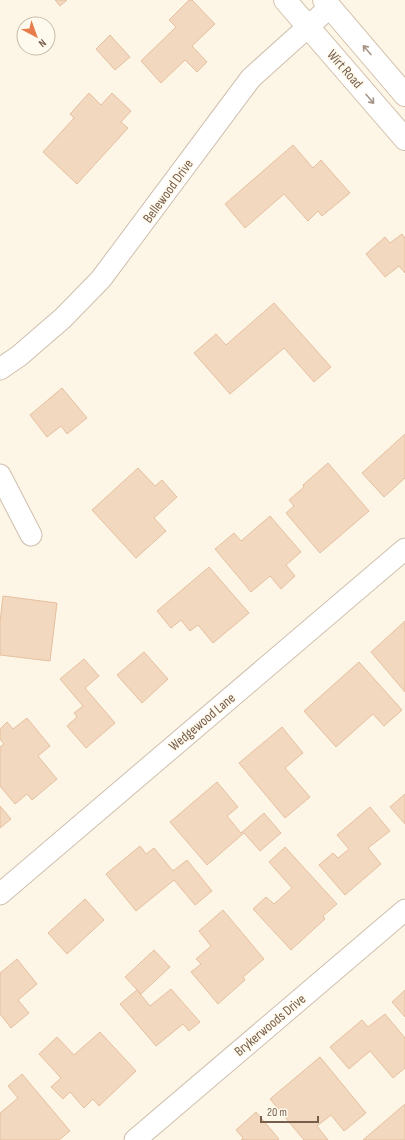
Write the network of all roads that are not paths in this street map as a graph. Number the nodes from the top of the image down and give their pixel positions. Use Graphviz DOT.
graph roads {
  1 [pos="285,0"];
  2 [pos="327,4"];
  3 [pos="308,26"];
  4 [pos="405,95"];
  5 [pos="405,139"];
  6 [pos="0,369"];
  7 [pos="0,475"];
  8 [pos="31,535"];
  9 [pos="405,550"];
  10 [pos="0,894"];
  11 [pos="405,910"];
  12 [pos="136,1140"];
  1 -- 3 [label="main road, Wirt Road"];
  2 -- 3 [label="street, Bellewood Drive"];
  4 -- 2 [label="main road, Wirt Road, one-way"];
  3 -- 5 [label="main road, Wirt Road, one-way"];
  3 -- 6 [label="street, Bellewood Drive"];
  7 -- 8 [label="street"];
  9 -- 10 [label="street, Wedgewood Lane"];
  11 -- 12 [label="street, Brykerwoods Drive"];
}
